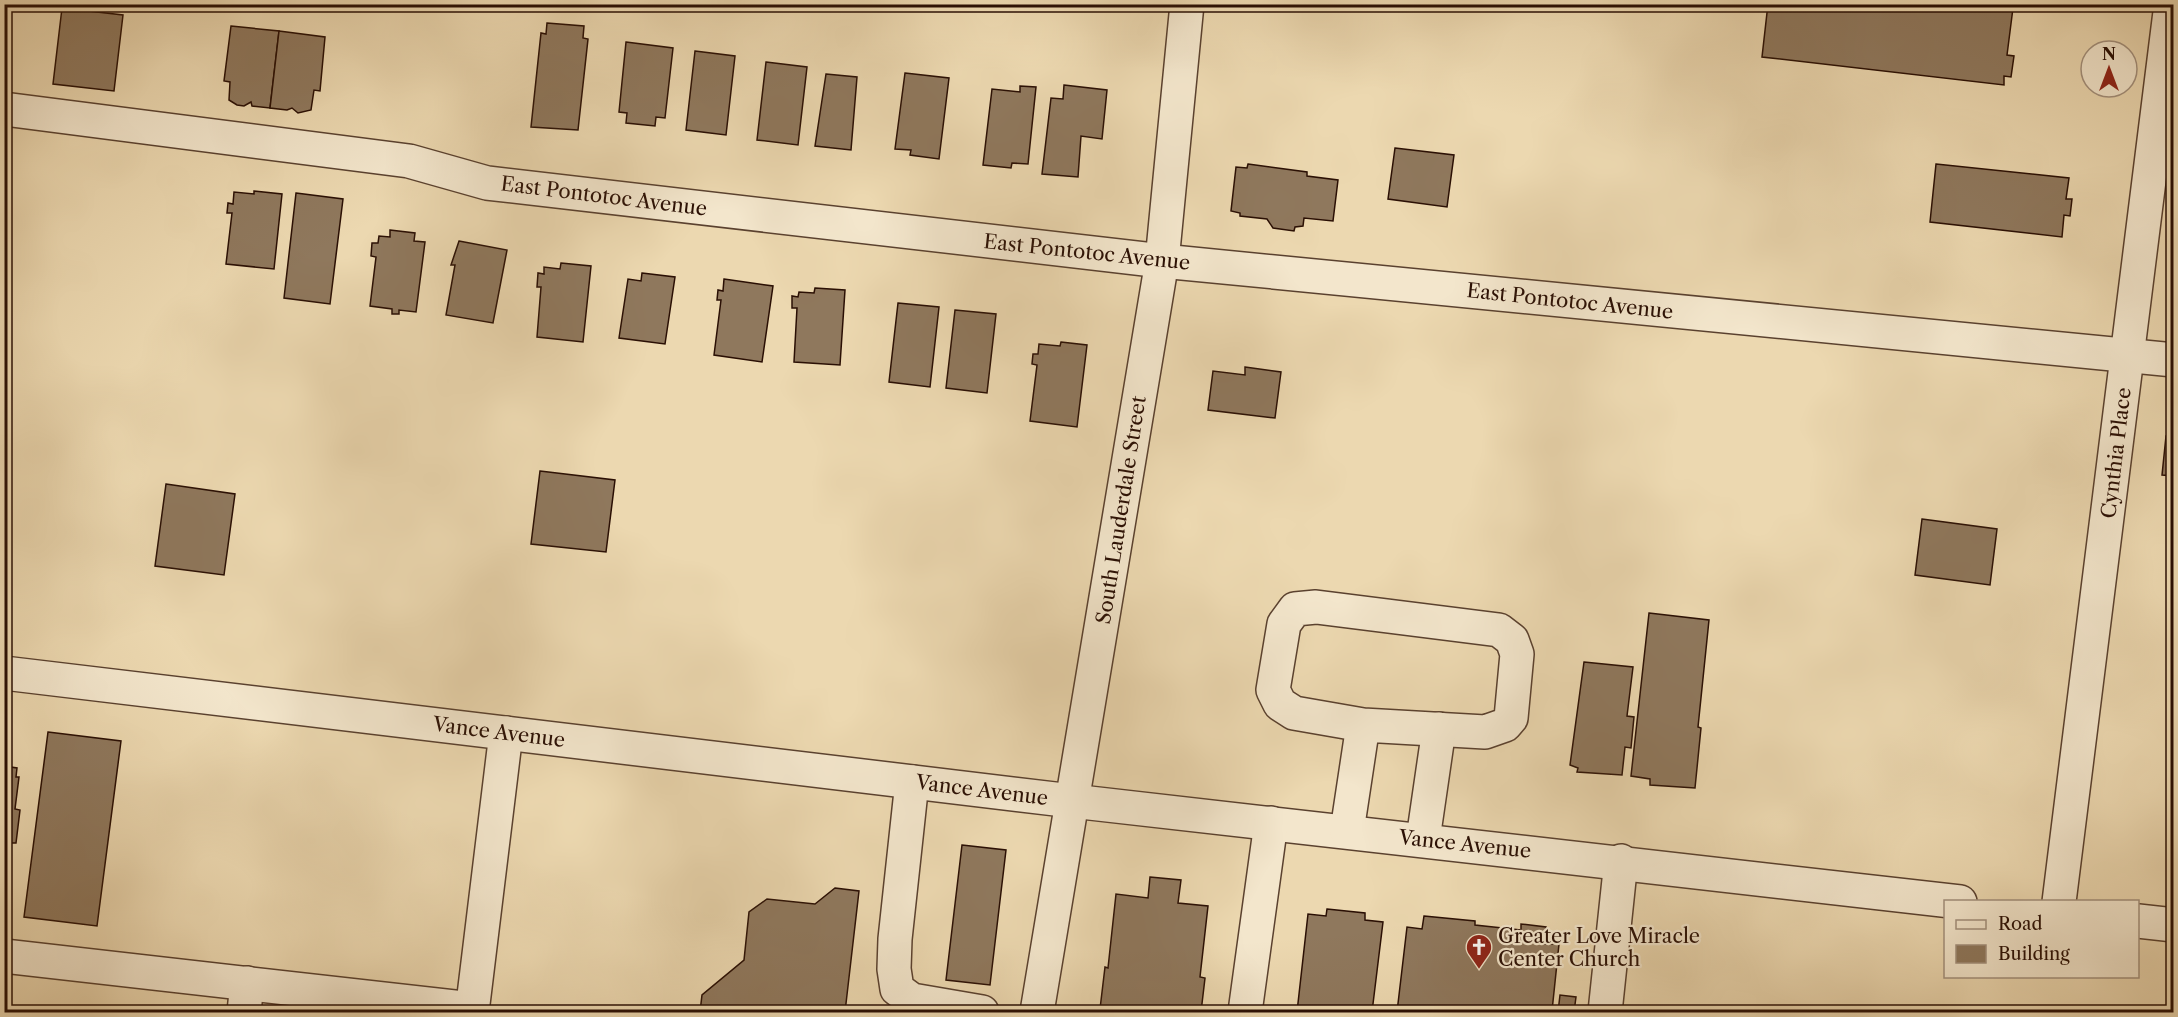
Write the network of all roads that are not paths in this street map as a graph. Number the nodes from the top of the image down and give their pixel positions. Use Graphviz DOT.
graph roads {
  1 [pos="1187,4"];
  2 [pos="2171,4"];
  3 [pos="4,109"];
  4 [pos="1162,261"];
  5 [pos="2128,355"];
  6 [pos="2174,360"];
  7 [pos="4,673"];
  8 [pos="1363,725"];
  9 [pos="1439,729"];
  10 [pos="506,733"];
  11 [pos="912,782"];
  12 [pos="1072,801"];
  13 [pos="1271,823"];
  14 [pos="1347,831"];
  15 [pos="1423,839"];
  16 [pos="1621,861"];
  17 [pos="1944,900"];
  18 [pos="2059,900"];
  19 [pos="2139,921"];
  20 [pos="2174,925"];
  21 [pos="4,956"];
  22 [pos="246,998"];
  23 [pos="472,1011"];
  24 [pos="982,1012"];
  25 [pos="1037,1012"];
  26 [pos="1245,1012"];
  27 [pos="1605,1012"];
  1 -- 4 [label="street, South Lauderdale Street"];
  2 -- 5 [label="street, Cynthia Place"];
  3 -- 4 [label="street, East Pontotoc Avenue"];
  4 -- 5 [label="street, East Pontotoc Avenue"];
  4 -- 12 [label="street, South Lauderdale Street"];
  5 -- 6 [label="street, East Pontotoc Avenue"];
  5 -- 18 [label="street, Cynthia Place"];
  7 -- 10 [label="street, Vance Avenue"];
  8 -- 9 [label="street"];
  8 -- 9 [label="street"];
  8 -- 14 [label="street"];
  9 -- 15 [label="street"];
  10 -- 11 [label="street, Vance Avenue"];
  10 -- 23 [label="street"];
  11 -- 12 [label="street, Vance Avenue"];
  11 -- 24 [label="street"];
  12 -- 13 [label="street, Vance Avenue"];
  12 -- 25 [label="street, South Lauderdale Street"];
  13 -- 14 [label="street, Vance Avenue"];
  13 -- 26 [label="street"];
  14 -- 15 [label="street, Vance Avenue"];
  15 -- 16 [label="street, Vance Avenue"];
  16 -- 17 [label="street, Vance Avenue"];
  16 -- 27 [label="street"];
  19 -- 20 [label="street"];
  21 -- 22 [label="street"];
  22 -- 23 [label="street"];
}
